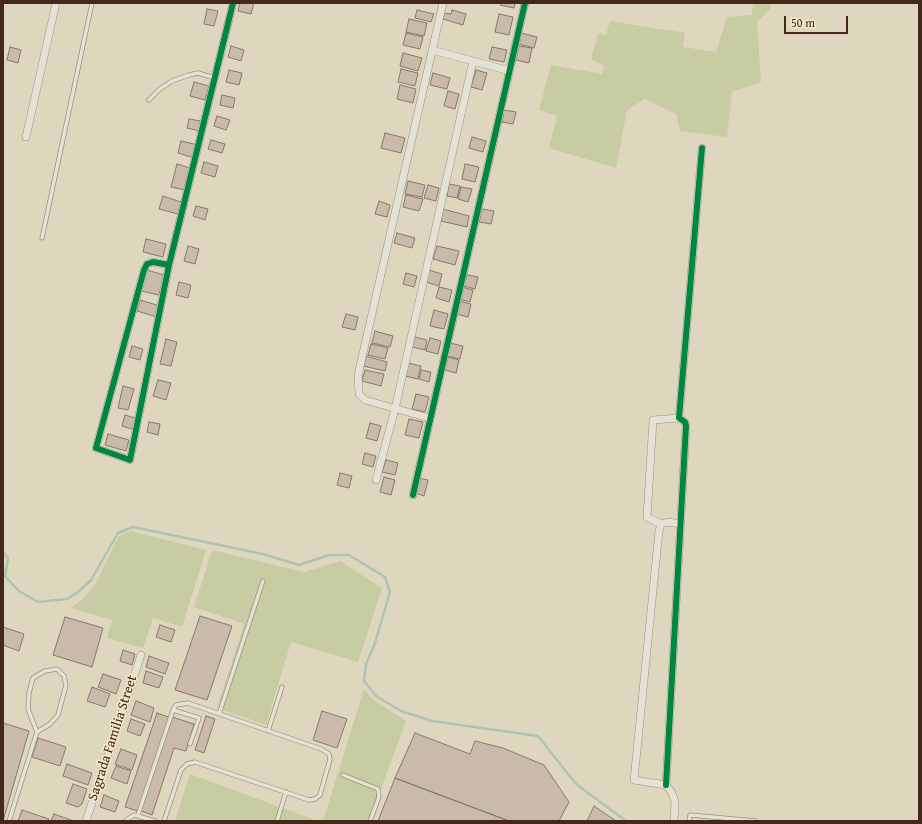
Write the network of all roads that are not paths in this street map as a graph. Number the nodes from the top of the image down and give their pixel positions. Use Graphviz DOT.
graph roads {
  1 [pos="56,3"];
  2 [pos="92,3"];
  3 [pos="233,3"];
  4 [pos="443,3"];
  5 [pos="525,3"];
  6 [pos="432,50"];
  7 [pos="472,61"];
  8 [pos="510,70"];
  9 [pos="216,79"];
  10 [pos="149,100"];
  11 [pos="26,137"];
  12 [pos="702,148"];
  13 [pos="42,238"];
  14 [pos="169,265"];
  15 [pos="395,409"];
  16 [pos="429,418"];
  17 [pos="679,418"];
  18 [pos="376,480"];
  19 [pos="413,495"];
  20 [pos="661,524"];
  21 [pos="682,524"];
  22 [pos="263,580"];
  23 [pos="141,655"];
  24 [pos="282,688"];
  25 [pos="173,710"];
  26 [pos="219,714"];
  27 [pos="268,731"];
  28 [pos="37,732"];
  29 [pos="190,744"];
  30 [pos="343,775"];
  31 [pos="666,786"];
  32 [pos="286,792"];
  33 [pos="138,815"];
  34 [pos="9,821"];
  35 [pos="86,821"];
  36 [pos="125,821"];
  37 [pos="155,821"];
  38 [pos="164,821"];
  39 [pos="277,821"];
  40 [pos="370,821"];
  41 [pos="674,821"];
  42 [pos="689,821"];
  43 [pos="756,821"];
  1 -- 11 [label="street"];
  2 -- 13 [label="lane"];
  3 -- 9 [label="street"];
  4 -- 6 [label="street"];
  5 -- 8 [label="street"];
  6 -- 7 [label="street"];
  6 -- 15 [label="street"];
  7 -- 8 [label="street"];
  7 -- 15 [label="street"];
  8 -- 16 [label="street"];
  9 -- 10 [label="lane"];
  9 -- 14 [label="street"];
  12 -- 17 [label="street"];
  14 -- 14 [label="street"];
  15 -- 16 [label="street"];
  15 -- 18 [label="street"];
  16 -- 19 [label="street"];
  17 -- 20 [label="street"];
  17 -- 21 [label="street"];
  20 -- 21 [label="street"];
  20 -- 31 [label="street"];
  21 -- 31 [label="street"];
  22 -- 26 [label="lane"];
  23 -- 35 [label="street, Sagrada Familia Street"];
  24 -- 27 [label="lane"];
  25 -- 26 [label="lane"];
  25 -- 29 [label="lane"];
  25 -- 33 [label="lane"];
  26 -- 27 [label="lane"];
  27 -- 32 [label="lane"];
  28 -- 28 [label="lane"];
  28 -- 34 [label="lane"];
  30 -- 40 [label="lane"];
  31 -- 41 [label="street"];
  32 -- 38 [label="lane"];
  32 -- 39 [label="lane"];
  33 -- 36 [label="lane"];
  33 -- 37 [label="lane"];
  42 -- 43 [label="lane"];
}
